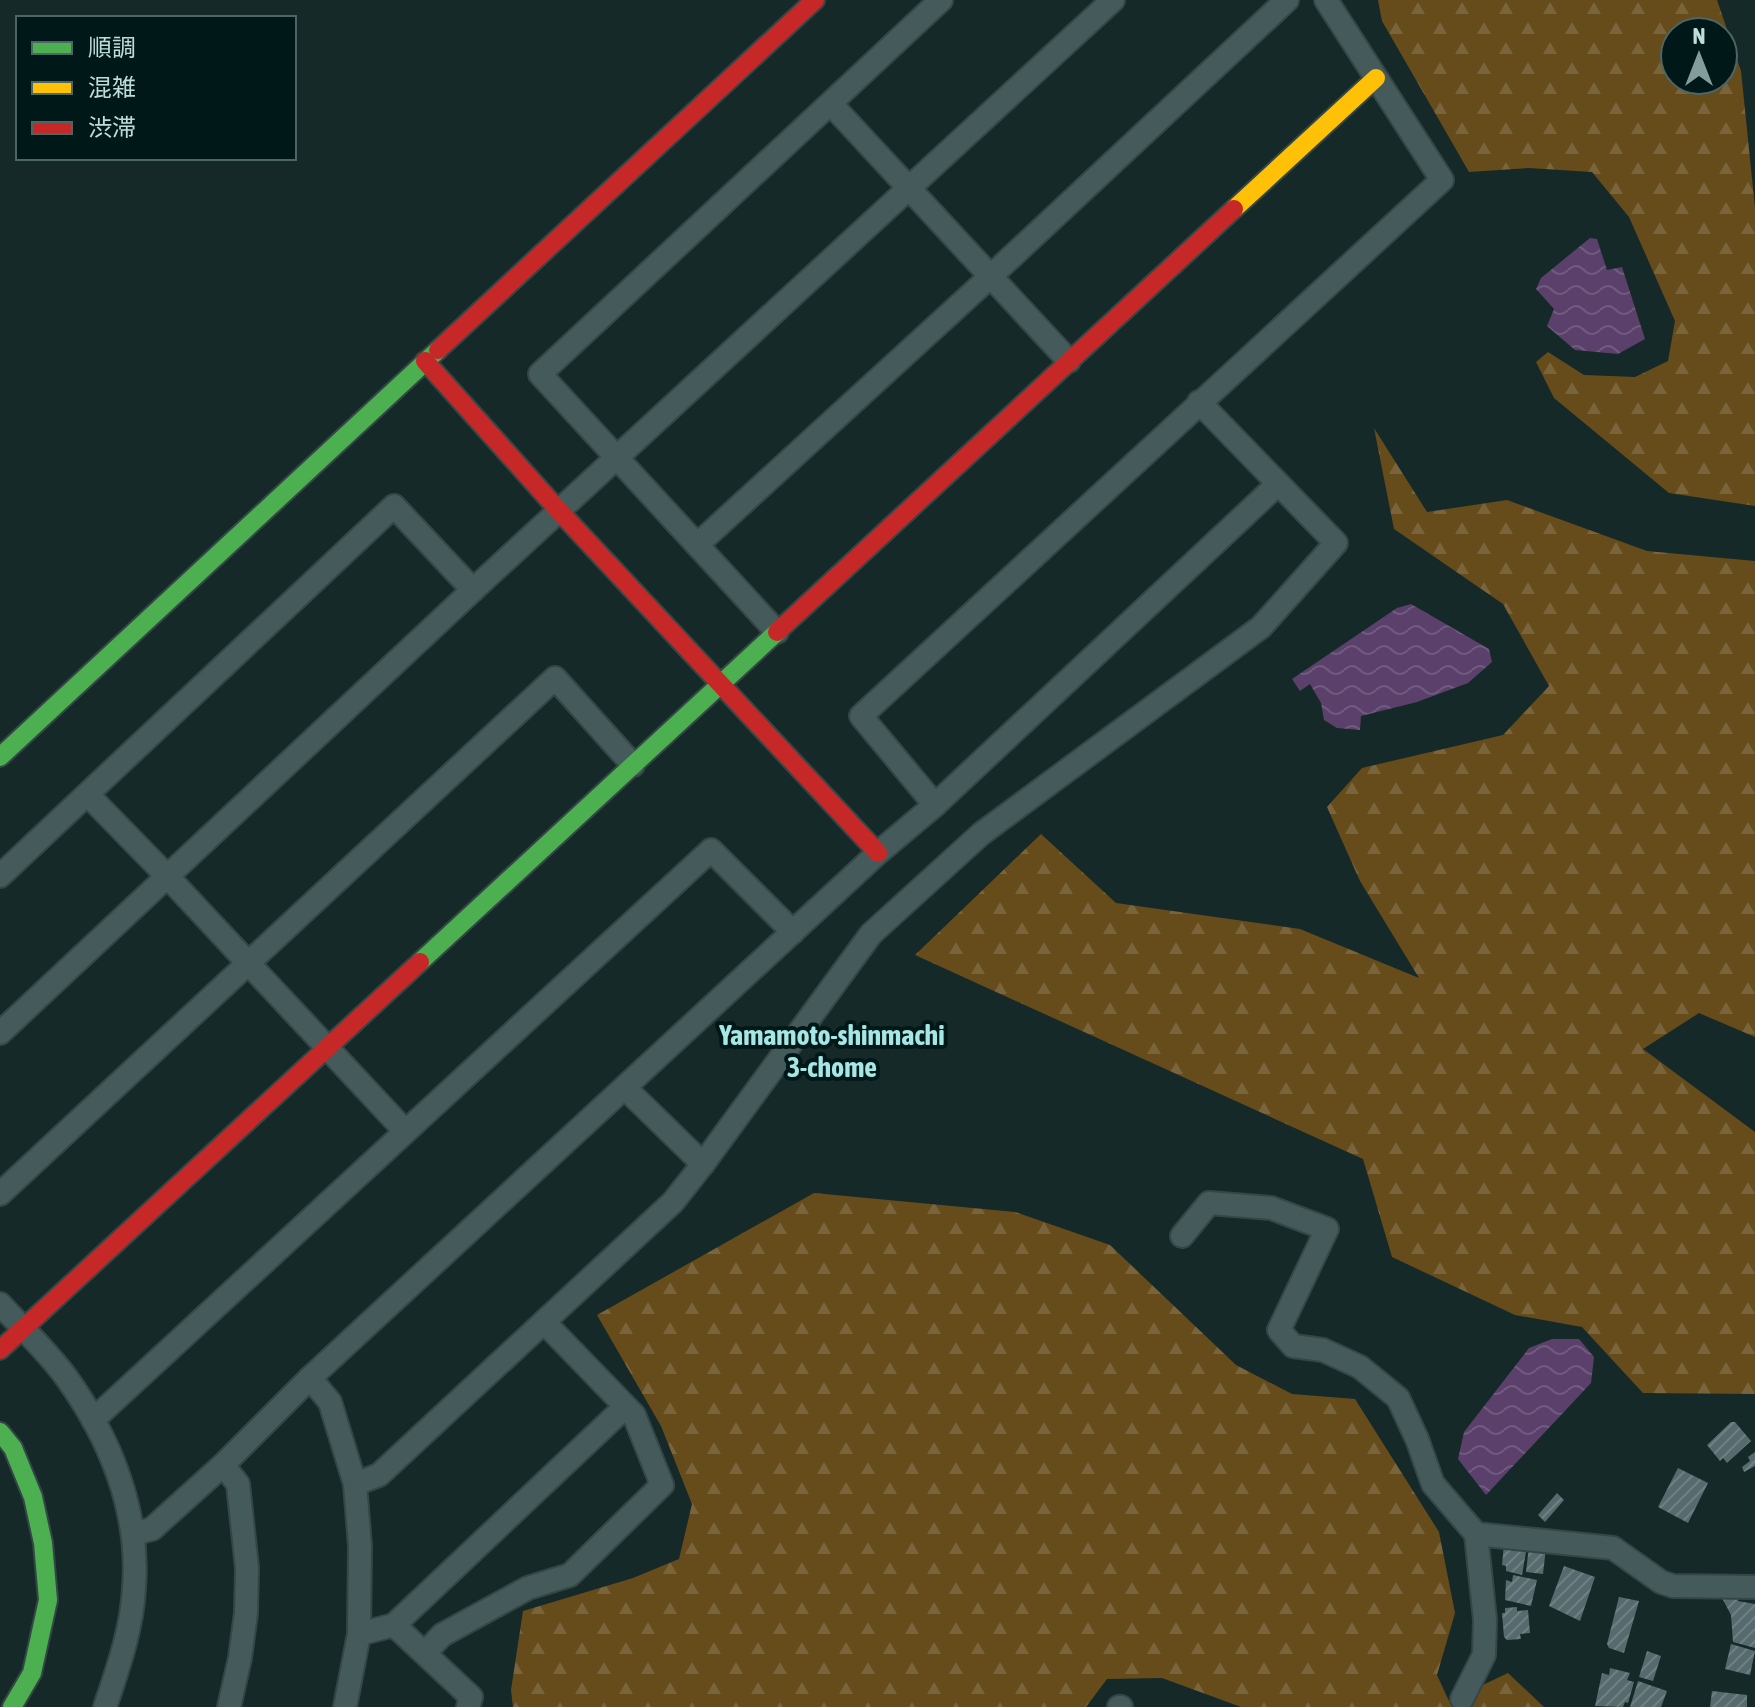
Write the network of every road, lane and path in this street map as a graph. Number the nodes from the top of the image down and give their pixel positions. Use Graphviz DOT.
graph roads {
  1 [pos="815,0"];
  2 [pos="941,0"];
  3 [pos="1113,0"];
  4 [pos="1287,0"];
  5 [pos="1326,0"];
  6 [pos="1376,78"];
  7 [pos="831,104"];
  8 [pos="911,188"];
  9 [pos="991,276"];
  10 [pos="425,361"];
  11 [pos="1069,361"];
  12 [pos="1199,402"];
  13 [pos="618,459"];
  14 [pos="1278,484"];
  15 [pos="560,512"];
  16 [pos="697,545"];
  17 [pos="473,590"];
  18 [pos="777,632"];
  19 [pos="720,682"];
  20 [pos="0,757"];
  21 [pos="633,765"];
  22 [pos="88,795"];
  23 [pos="935,805"];
  24 [pos="878,853"];
  25 [pos="0,876"];
  26 [pos="167,876"];
  27 [pos="793,932"];
  28 [pos="248,963"];
  29 [pos="0,1033"];
  30 [pos="327,1046"];
  31 [pos="625,1088"];
  32 [pos="405,1131"];
  33 [pos="703,1164"];
  34 [pos="0,1194"];
  35 [pos="1182,1236"];
  36 [pos="0,1304"];
  37 [pos="544,1322"];
  38 [pos="23,1329"];
  39 [pos="0,1350"];
  40 [pos="310,1378"];
  41 [pos="624,1408"];
  42 [pos="93,1420"];
  43 [pos="0,1432"];
  44 [pos="223,1465"];
  45 [pos="355,1484"];
  46 [pos="133,1534"];
  47 [pos="1476,1534"];
  48 [pos="1755,1587"];
  49 [pos="394,1625"];
  50 [pos="359,1634"];
  51 [pos="425,1653"];
  52 [pos="1462,1699"];
  53 [pos="12,1707"];
  54 [pos="105,1707"];
  55 [pos="229,1707"];
  56 [pos="345,1707"];
  57 [pos="468,1707"];
  1 -- 10 [label="street"];
  2 -- 7 [label="street"];
  3 -- 8 [label="street"];
  4 -- 9 [label="street"];
  5 -- 6 [label="street"];
  6 -- 11 [label="street"];
  6 -- 12 [label="street"];
  7 -- 8 [label="street"];
  7 -- 13 [label="street"];
  8 -- 9 [label="street"];
  8 -- 13 [label="street"];
  9 -- 11 [label="street"];
  9 -- 16 [label="street"];
  10 -- 15 [label="street"];
  10 -- 20 [label="street"];
  11 -- 18 [label="street"];
  12 -- 14 [label="street"];
  12 -- 23 [label="street"];
  13 -- 15 [label="street"];
  13 -- 16 [label="street"];
  14 -- 23 [label="street"];
  14 -- 33 [label="street"];
  15 -- 17 [label="street"];
  15 -- 19 [label="street"];
  16 -- 18 [label="street"];
  17 -- 22 [label="street"];
  17 -- 26 [label="street"];
  18 -- 19 [label="street"];
  19 -- 21 [label="street"];
  19 -- 24 [label="street"];
  21 -- 28 [label="street"];
  21 -- 30 [label="street"];
  22 -- 25 [label="street"];
  22 -- 26 [label="street"];
  23 -- 24 [label="street"];
  24 -- 27 [label="street"];
  26 -- 28 [label="street"];
  26 -- 29 [label="street"];
  27 -- 31 [label="street"];
  27 -- 32 [label="street"];
  28 -- 30 [label="street"];
  28 -- 34 [label="street"];
  30 -- 32 [label="street"];
  30 -- 38 [label="street"];
  31 -- 33 [label="street"];
  31 -- 40 [label="street"];
  32 -- 42 [label="street"];
  33 -- 37 [label="street"];
  35 -- 47 [label="street"];
  36 -- 38 [label="street"];
  37 -- 41 [label="street"];
  37 -- 45 [label="street"];
  38 -- 39 [label="street"];
  38 -- 42 [label="street"];
  40 -- 44 [label="street"];
  40 -- 45 [label="street"];
  41 -- 49 [label="street"];
  41 -- 51 [label="street"];
  42 -- 46 [label="street"];
  43 -- 53 [label="street"];
  44 -- 46 [label="street"];
  44 -- 55 [label="street"];
  45 -- 50 [label="street"];
  46 -- 54 [label="street"];
  47 -- 48 [label="street"];
  47 -- 52 [label="street"];
  49 -- 50 [label="street"];
  49 -- 51 [label="street"];
  50 -- 56 [label="street"];
  51 -- 57 [label="street"];
}
